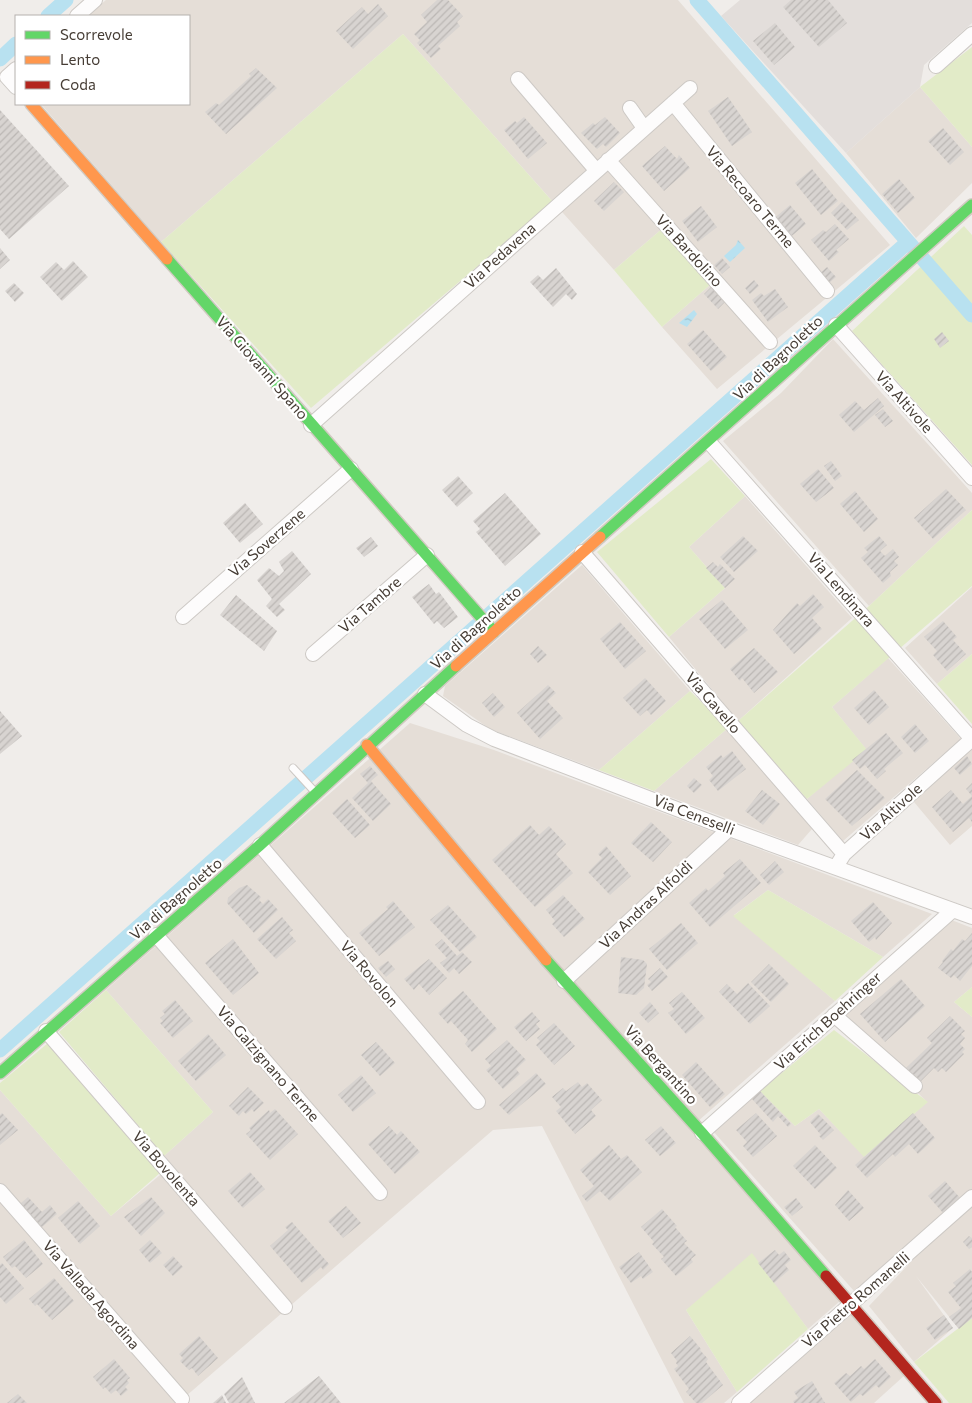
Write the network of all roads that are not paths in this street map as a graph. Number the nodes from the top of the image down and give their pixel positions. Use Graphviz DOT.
graph roads {
  1 [pos="95,0"];
  2 [pos="77,15"];
  3 [pos="972,34"];
  4 [pos="936,66"];
  5 [pos="518,79"];
  6 [pos="690,88"];
  7 [pos="673,104"];
  8 [pos="32,105"];
  9 [pos="630,108"];
  10 [pos="644,128"];
  11 [pos="608,160"];
  12 [pos="596,170"];
  13 [pos="972,205"];
  14 [pos="828,291"];
  15 [pos="836,325"];
  16 [pos="770,342"];
  17 [pos="311,425"];
  18 [pos="709,442"];
  19 [pos="351,469"];
  20 [pos="972,478"];
  21 [pos="582,552"];
  22 [pos="427,555"];
  23 [pos="183,617"];
  24 [pos="491,628"];
  25 [pos="313,654"];
  26 [pos="425,694"];
  27 [pos="972,739"];
  28 [pos="367,745"];
  29 [pos="293,768"];
  30 [pos="313,789"];
  31 [pos="729,829"];
  32 [pos="260,845"];
  33 [pos="844,854"];
  34 [pos="836,867"];
  35 [pos="972,903"];
  36 [pos="962,913"];
  37 [pos="156,935"];
  38 [pos="564,981"];
  39 [pos="834,1015"];
  40 [pos="46,1031"];
  41 [pos="0,1073"];
  42 [pos="915,1086"];
  43 [pos="478,1102"];
  44 [pos="702,1133"];
  45 [pos="0,1191"];
  46 [pos="380,1193"];
  47 [pos="972,1197"];
  48 [pos="851,1305"];
  49 [pos="285,1307"];
  50 [pos="182,1399"];
  51 [pos="739,1403"];
  52 [pos="936,1403"];
  1 -- 2 [label="street"];
  3 -- 4 [label="street"];
  5 -- 12 [label="street"];
  6 -- 7 [label="street, Via Pedavena"];
  7 -- 10 [label="street, Via Pedavena"];
  7 -- 14 [label="street, Via Recoaro Terme"];
  8 -- 17 [label="street, Via Giovanni Spano"];
  9 -- 10 [label="street"];
  10 -- 11 [label="street, Via Pedavena"];
  11 -- 12 [label="street, Via Pedavena"];
  11 -- 16 [label="street, Via Bardolino"];
  12 -- 17 [label="street, Via Pedavena"];
  13 -- 15 [label="street, Via di Bagnoletto"];
  15 -- 18 [label="street, Via di Bagnoletto"];
  15 -- 20 [label="street, Via Altivole"];
  17 -- 19 [label="street, Via Giovanni Spano"];
  18 -- 21 [label="street, Via di Bagnoletto"];
  18 -- 27 [label="street, Via Lendinara"];
  19 -- 22 [label="street, Via Giovanni Spano"];
  19 -- 23 [label="street, Via Soverzene"];
  21 -- 24 [label="street, Via di Bagnoletto"];
  21 -- 33 [label="street, Via Gavello"];
  22 -- 24 [label="street, Via Giovanni Spano"];
  22 -- 25 [label="street, Via Tambre"];
  24 -- 26 [label="street, Via di Bagnoletto"];
  26 -- 28 [label="street, Via di Bagnoletto"];
  26 -- 31 [label="street, Via Ceneselli"];
  27 -- 33 [label="street, Via Altivole"];
  28 -- 30 [label="street, Via di Bagnoletto"];
  28 -- 38 [label="street, Via Bergantino"];
  29 -- 30 [label="lane"];
  30 -- 32 [label="street, Via di Bagnoletto"];
  31 -- 34 [label="street, Via Ceneselli"];
  31 -- 38 [label="street, Via Andras Alfoldi"];
  32 -- 37 [label="street, Via di Bagnoletto"];
  32 -- 43 [label="street, Via Rovolon"];
  33 -- 34 [label="street, Via Altivole"];
  34 -- 36 [label="street, Via Ceneselli"];
  35 -- 36 [label="street, Via Erich Boehringer"];
  36 -- 39 [label="street, Via Erich Boehringer"];
  37 -- 40 [label="street, Via di Bagnoletto"];
  37 -- 46 [label="street, Via Galzignano Terme"];
  38 -- 44 [label="street, Via Bergantino"];
  39 -- 42 [label="street"];
  39 -- 44 [label="street, Via Erich Boehringer"];
  40 -- 41 [label="street, Via di Bagnoletto"];
  40 -- 49 [label="street, Via Bovolenta"];
  44 -- 48 [label="street, Via Bergantino"];
  45 -- 50 [label="street, Via Vallada Agordina"];
  47 -- 48 [label="street, Via Pietro Romanelli"];
  48 -- 51 [label="street, Via Pietro Romanelli"];
  48 -- 52 [label="street, Via Bergantino"];
}
